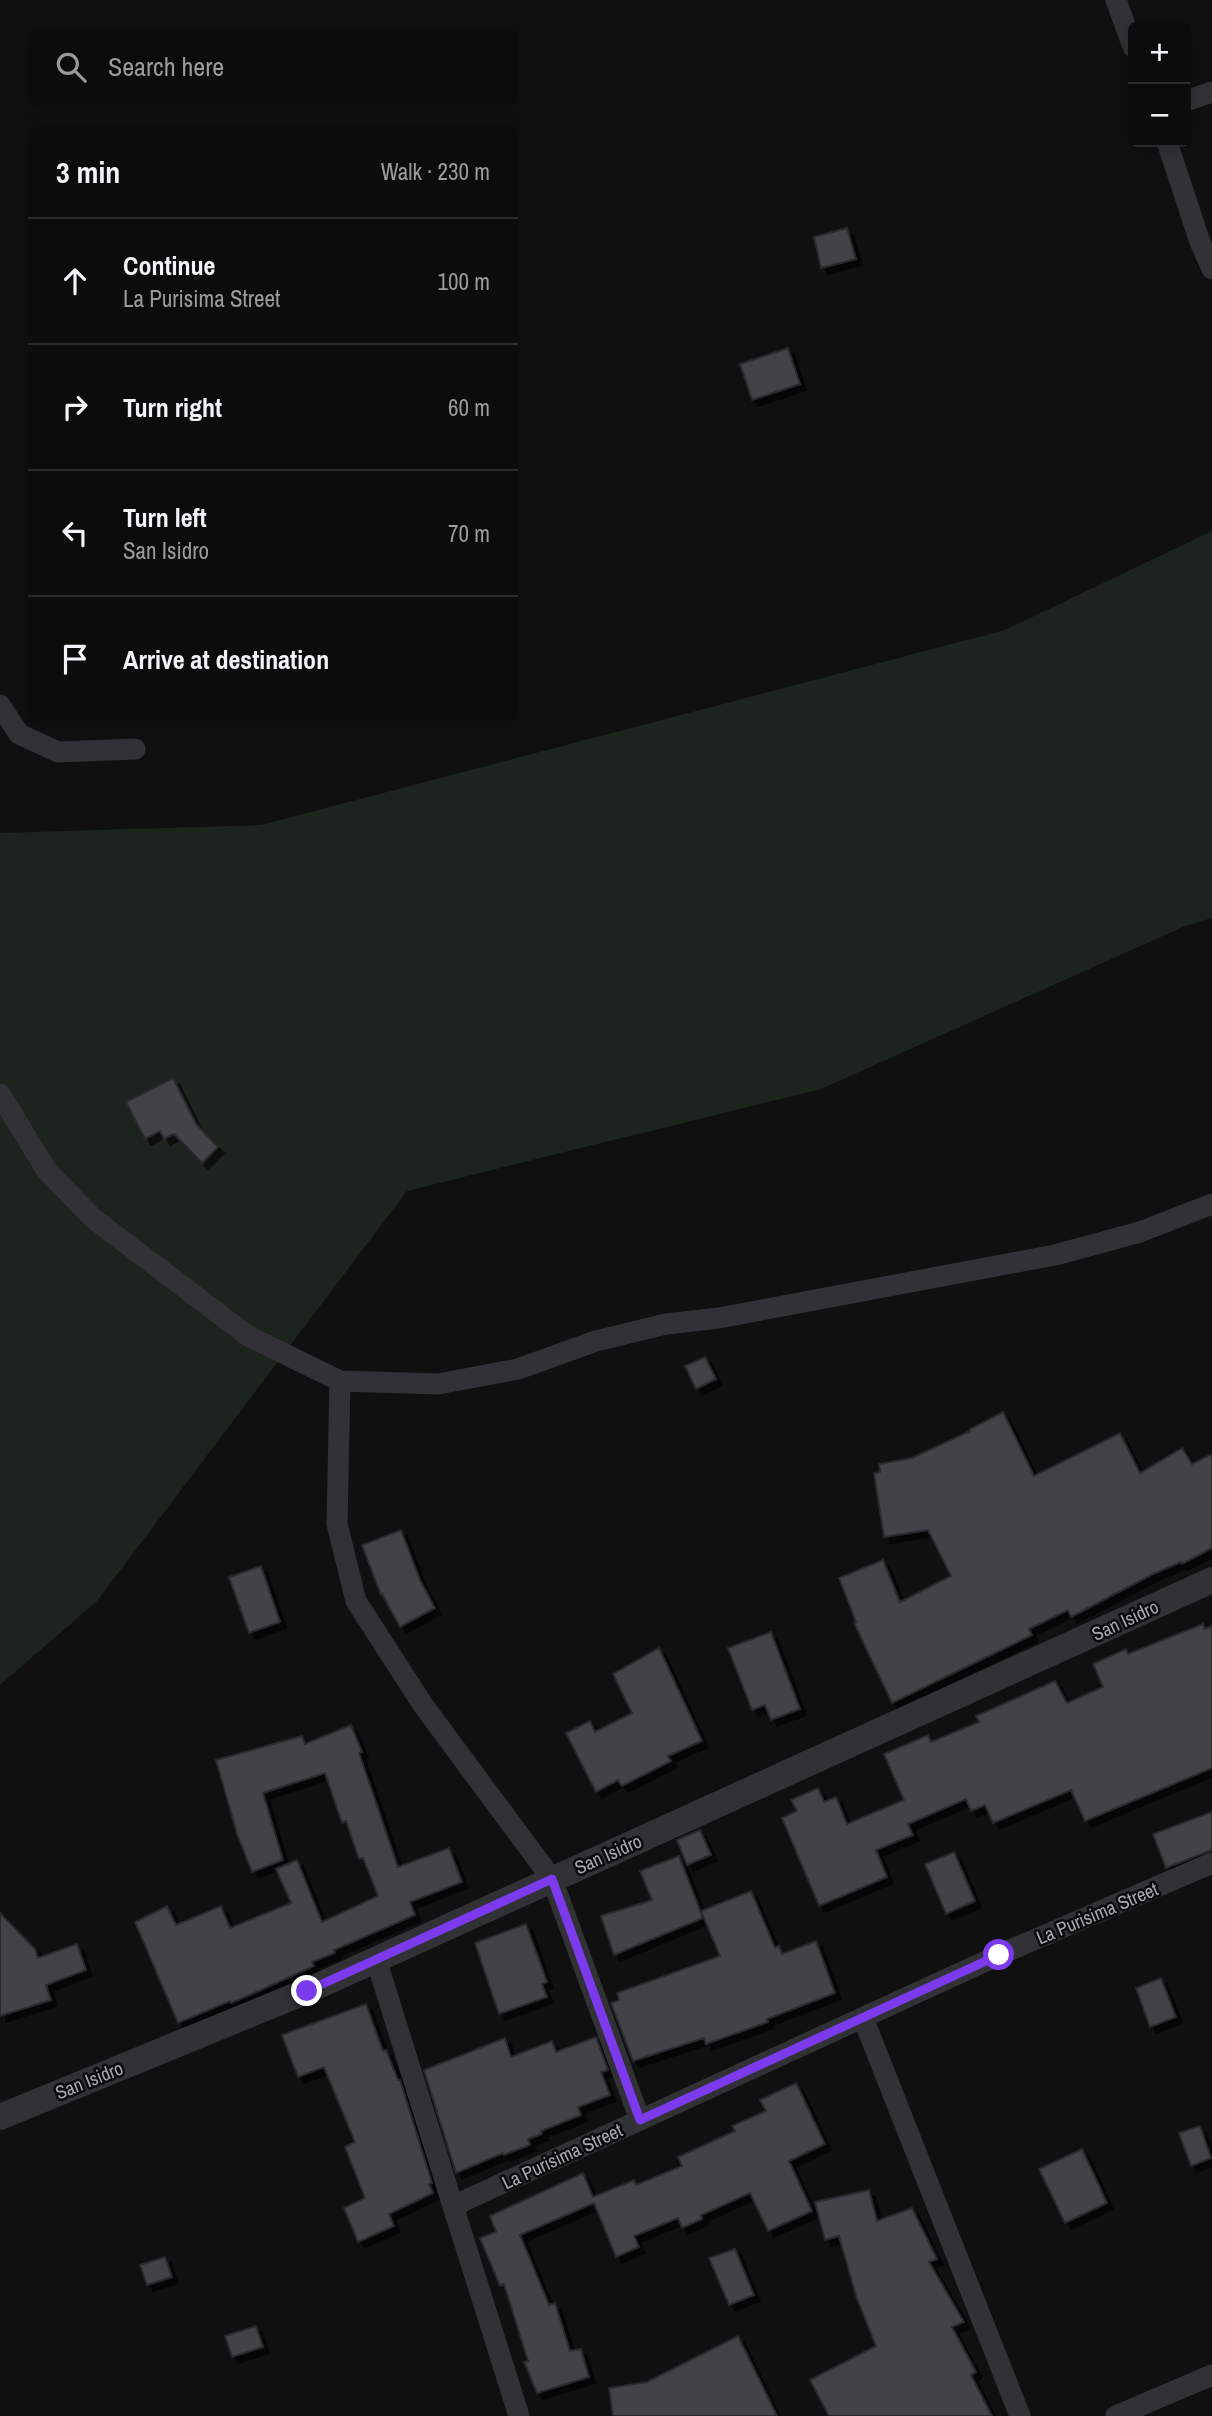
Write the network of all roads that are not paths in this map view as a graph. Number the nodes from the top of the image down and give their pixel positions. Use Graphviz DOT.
graph roads {
  1 [pos="1116,0"];
  2 [pos="1128,33"];
  3 [pos="1212,92"];
  4 [pos="1191,99"];
  5 [pos="1169,147"];
  6 [pos="1212,269"];
  7 [pos="0,705"];
  8 [pos="135,749"];
  9 [pos="0,1094"];
  10 [pos="1212,1204"];
  11 [pos="340,1381"];
  12 [pos="1212,1580"];
  13 [pos="1212,1863"];
  14 [pos="552,1879"];
  15 [pos="376,1959"];
  16 [pos="863,2018"];
  17 [pos="0,2117"];
  18 [pos="640,2120"];
  19 [pos="453,2206"];
  20 [pos="1212,2375"];
  21 [pos="519,2416"];
  22 [pos="1020,2416"];
  23 [pos="1116,2416"];
  1 -- 2 [label="street"];
  3 -- 4 [label="street"];
  5 -- 6 [label="street"];
  7 -- 8 [label="street"];
  9 -- 11 [label="street"];
  10 -- 11 [label="street"];
  11 -- 14 [label="street"];
  12 -- 14 [label="street, San Isidro"];
  13 -- 16 [label="street, La Purisima Street"];
  14 -- 15 [label="street, San Isidro"];
  14 -- 18 [label="street"];
  15 -- 17 [label="street, San Isidro"];
  15 -- 19 [label="street"];
  16 -- 18 [label="street, La Purisima Street"];
  16 -- 22 [label="street"];
  18 -- 19 [label="street, La Purisima Street"];
  19 -- 21 [label="street"];
  20 -- 23 [label="street"];
}
